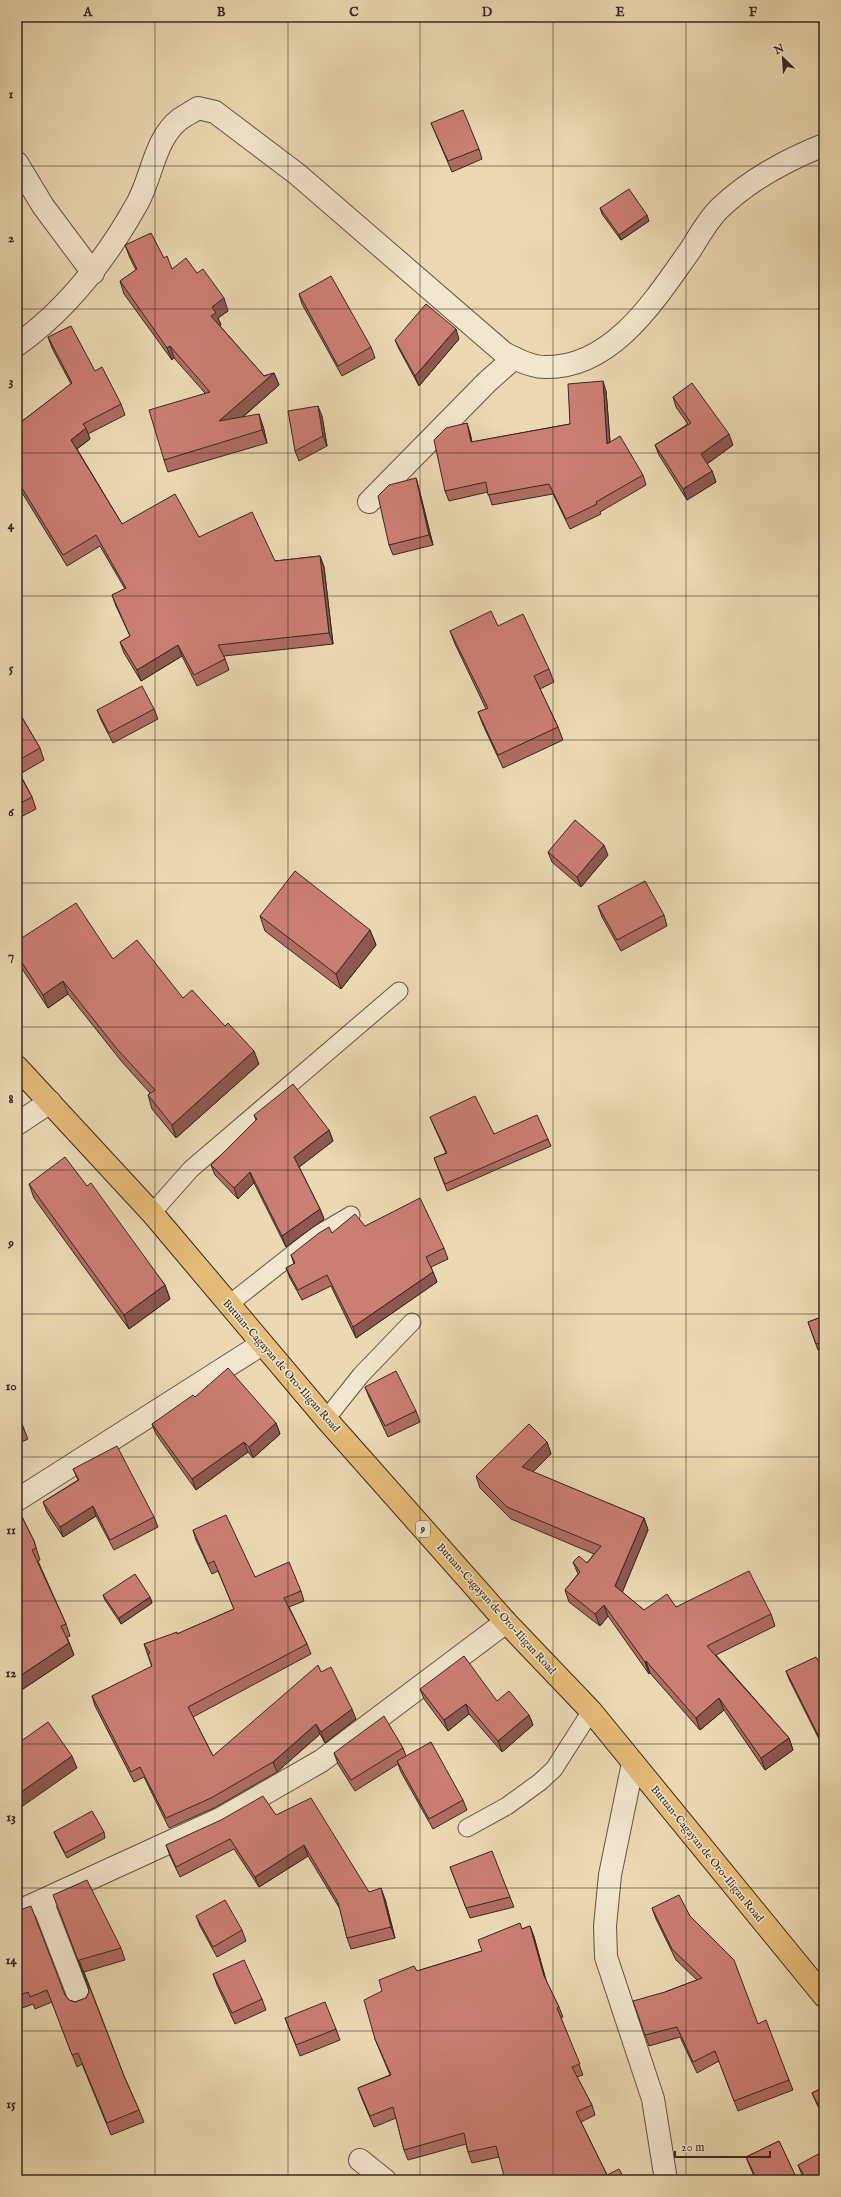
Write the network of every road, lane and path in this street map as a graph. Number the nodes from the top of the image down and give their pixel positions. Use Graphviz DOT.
graph roads {
  1 [pos="824,144"];
  2 [pos="17,163"];
  3 [pos="93,273"];
  4 [pos="17,345"];
  5 [pos="514,358"];
  6 [pos="368,502"];
  7 [pos="399,992"];
  8 [pos="17,1067"];
  9 [pos="50,1102"];
  10 [pos="17,1124"];
  11 [pos="152,1213"];
  12 [pos="351,1214"];
  13 [pos="228,1305"];
  14 [pos="412,1322"];
  15 [pos="262,1344"];
  16 [pos="326,1419"];
  17 [pos="17,1500"];
  18 [pos="506,1622"];
  19 [pos="591,1711"];
  20 [pos="633,1763"];
  21 [pos="467,1828"];
  22 [pos="42,1901"];
  23 [pos="17,1912"];
  24 [pos="824,1996"];
  25 [pos="82,2002"];
  26 [pos="360,2160"];
  27 [pos="385,2180"];
  28 [pos="666,2180"];
  1 -- 5 [label="street"];
  2 -- 3 [label="street"];
  3 -- 4 [label="street"];
  3 -- 5 [label="street"];
  5 -- 6 [label="street"];
  7 -- 11 [label="lane"];
  8 -- 9 [label="highway, Butuan-Cagayan de Oro-Iligan Road / 9"];
  9 -- 10 [label="street"];
  9 -- 11 [label="highway, Butuan-Cagayan de Oro-Iligan Road / 9"];
  11 -- 13 [label="highway, Butuan-Cagayan de Oro-Iligan Road / 9"];
  12 -- 13 [label="lane"];
  13 -- 15 [label="highway, Butuan-Cagayan de Oro-Iligan Road / 9"];
  14 -- 16 [label="lane"];
  15 -- 16 [label="highway, Butuan-Cagayan de Oro-Iligan Road / 9"];
  15 -- 17 [label="street"];
  16 -- 18 [label="highway, Butuan-Cagayan de Oro-Iligan Road / 9"];
  18 -- 19 [label="highway, Butuan-Cagayan de Oro-Iligan Road / 9"];
  18 -- 22 [label="street"];
  19 -- 20 [label="highway, Butuan-Cagayan de Oro-Iligan Road / 9"];
  19 -- 21 [label="lane"];
  20 -- 24 [label="highway, Butuan-Cagayan de Oro-Iligan Road / 9"];
  20 -- 28 [label="street"];
  22 -- 23 [label="street"];
  22 -- 25 [label="street"];
  26 -- 27 [label="street"];
}
